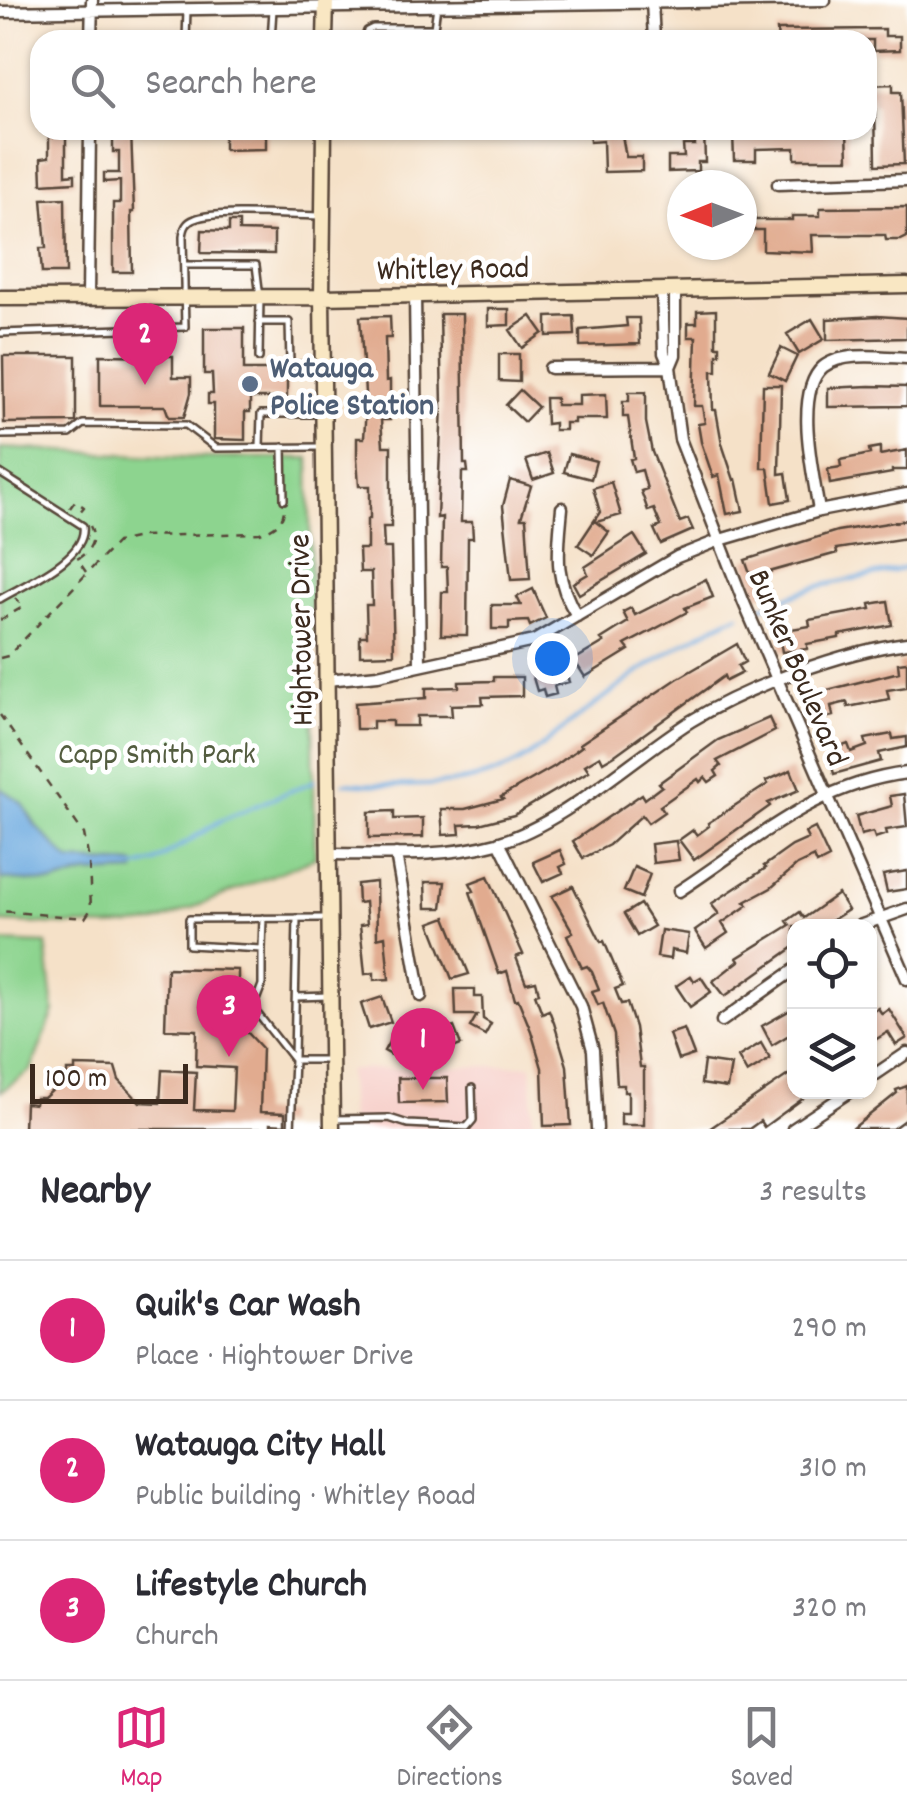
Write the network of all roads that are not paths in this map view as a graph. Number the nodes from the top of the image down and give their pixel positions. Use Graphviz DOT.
graph roads {
  1 [pos="793,0"];
  2 [pos="825,0"];
  3 [pos="652,2"];
  4 [pos="393,3"];
  5 [pos="522,3"];
  6 [pos="326,4"];
  7 [pos="218,5"];
  8 [pos="92,6"];
  9 [pos="437,6"];
  10 [pos="274,9"];
  11 [pos="187,10"];
  12 [pos="0,12"];
  13 [pos="186,30"];
  14 [pos="272,30"];
  15 [pos="325,30"];
  16 [pos="368,30"];
  17 [pos="653,30"];
  18 [pos="90,140"];
  19 [pos="324,140"];
  20 [pos="907,180"];
  21 [pos="778,184"];
  22 [pos="323,216"];
  23 [pos="185,265"];
  24 [pos="907,285"];
  25 [pos="668,289"];
  26 [pos="415,295"];
  27 [pos="186,296"];
  28 [pos="88,297"];
  29 [pos="260,297"];
  30 [pos="322,297"];
  31 [pos="0,298"];
  32 [pos="259,322"];
  33 [pos="0,333"];
  34 [pos="259,358"];
  35 [pos="907,358"];
  36 [pos="323,364"];
  37 [pos="670,367"];
  38 [pos="550,368"];
  39 [pos="324,414"];
  40 [pos="0,435"];
  41 [pos="260,447"];
  42 [pos="283,447"];
  43 [pos="324,447"];
  44 [pos="0,473"];
  45 [pos="907,494"];
  46 [pos="284,500"];
  47 [pos="562,508"];
  48 [pos="819,511"];
  49 [pos="720,540"];
  50 [pos="0,599"];
  51 [pos="577,616"];
  52 [pos="907,643"];
  53 [pos="420,665"];
  54 [pos="327,680"];
  55 [pos="777,680"];
  56 [pos="907,773"];
  57 [pos="826,794"];
  58 [pos="499,842"];
  59 [pos="329,854"];
  60 [pos="396,854"];
  61 [pos="679,890"];
  62 [pos="907,909"];
  63 [pos="880,917"];
  64 [pos="263,918"];
  65 [pos="298,918"];
  66 [pos="330,918"];
  67 [pos="875,919"];
  68 [pos="262,948"];
  69 [pos="787,975"];
  70 [pos="907,979"];
  71 [pos="330,996"];
  72 [pos="422,996"];
  73 [pos="296,997"];
  74 [pos="722,1021"];
  75 [pos="907,1054"];
  76 [pos="294,1060"];
  77 [pos="331,1060"];
  78 [pos="877,1073"];
  79 [pos="472,1088"];
  80 [pos="838,1099"];
  81 [pos="389,1118"];
  82 [pos="332,1124"];
  83 [pos="291,1129"];
  84 [pos="390,1129"];
  85 [pos="597,1129"];
  86 [pos="792,1129"];
  1 -- 2 [label="street"];
  1 -- 3 [label="street"];
  3 -- 5 [label="street"];
  3 -- 17 [label="street"];
  4 -- 6 [label="street"];
  4 -- 9 [label="street"];
  5 -- 9 [label="street"];
  6 -- 10 [label="street"];
  6 -- 15 [label="main road"];
  7 -- 10 [label="street"];
  7 -- 11 [label="street"];
  8 -- 11 [label="street"];
  8 -- 12 [label="street"];
  9 -- 16 [label="lane"];
  10 -- 14 [label="lane"];
  11 -- 13 [label="lane"];
  18 -- 28 [label="street"];
  19 -- 22 [label="main road, Hightower Drive"];
  20 -- 21 [label="street"];
  22 -- 23 [label="lane"];
  22 -- 30 [label="main road, Hightower Drive"];
  23 -- 27 [label="lane"];
  23 -- 29 [label="lane"];
  24 -- 25 [label="main road, Whitley Road"];
  25 -- 26 [label="main road, Whitley Road"];
  25 -- 37 [label="street, Bunker Boulevard"];
  26 -- 30 [label="main road, Whitley Road"];
  26 -- 53 [label="street"];
  27 -- 28 [label="main road, Whitley Road"];
  27 -- 29 [label="main road, Whitley Road"];
  27 -- 33 [label="lane"];
  28 -- 31 [label="main road, Whitley Road"];
  29 -- 30 [label="main road, Whitley Road"];
  29 -- 32 [label="lane"];
  30 -- 36 [label="main road, Hightower Drive"];
  32 -- 34 [label="lane"];
  32 -- 36 [label="lane"];
  35 -- 48 [label="street"];
  36 -- 39 [label="main road, Hightower Drive"];
  37 -- 38 [label="street"];
  37 -- 49 [label="street, Bunker Boulevard"];
  39 -- 41 [label="lane"];
  39 -- 43 [label="main road, Hightower Drive"];
  40 -- 41 [label="lane"];
  41 -- 42 [label="lane"];
  42 -- 43 [label="lane"];
  42 -- 46 [label="lane"];
  43 -- 54 [label="main road, Hightower Drive"];
  44 -- 50 [label="lane"];
  45 -- 48 [label="street"];
  47 -- 51 [label="street"];
  48 -- 49 [label="street"];
  49 -- 51 [label="street"];
  49 -- 55 [label="street, Bunker Boulevard"];
  51 -- 53 [label="street"];
  52 -- 55 [label="street"];
  53 -- 54 [label="street"];
  54 -- 59 [label="main road, Hightower Drive"];
  55 -- 57 [label="street, Bunker Boulevard"];
  55 -- 58 [label="street"];
  56 -- 57 [label="street"];
  57 -- 61 [label="street"];
  57 -- 63 [label="street, Bunker Boulevard"];
  58 -- 60 [label="street"];
  58 -- 85 [label="street"];
  59 -- 60 [label="street"];
  59 -- 66 [label="main road, Hightower Drive"];
  60 -- 72 [label="street"];
  62 -- 63 [label="street"];
  63 -- 67 [label="street"];
  63 -- 70 [label="street, Bunker Boulevard"];
  64 -- 65 [label="lane"];
  64 -- 68 [label="lane"];
  64 -- 68 [label="lane"];
  65 -- 66 [label="lane"];
  65 -- 73 [label="lane"];
  66 -- 71 [label="main road, Hightower Drive"];
  68 -- 76 [label="lane"];
  69 -- 74 [label="street"];
  71 -- 73 [label="lane"];
  71 -- 77 [label="main road, Hightower Drive"];
  73 -- 76 [label="lane"];
  75 -- 78 [label="street"];
  76 -- 77 [label="lane"];
  76 -- 83 [label="lane"];
  77 -- 82 [label="main road, Hightower Drive"];
  79 -- 81 [label="lane"];
  80 -- 86 [label="street"];
  81 -- 82 [label="lane"];
  81 -- 84 [label="lane"];
}
